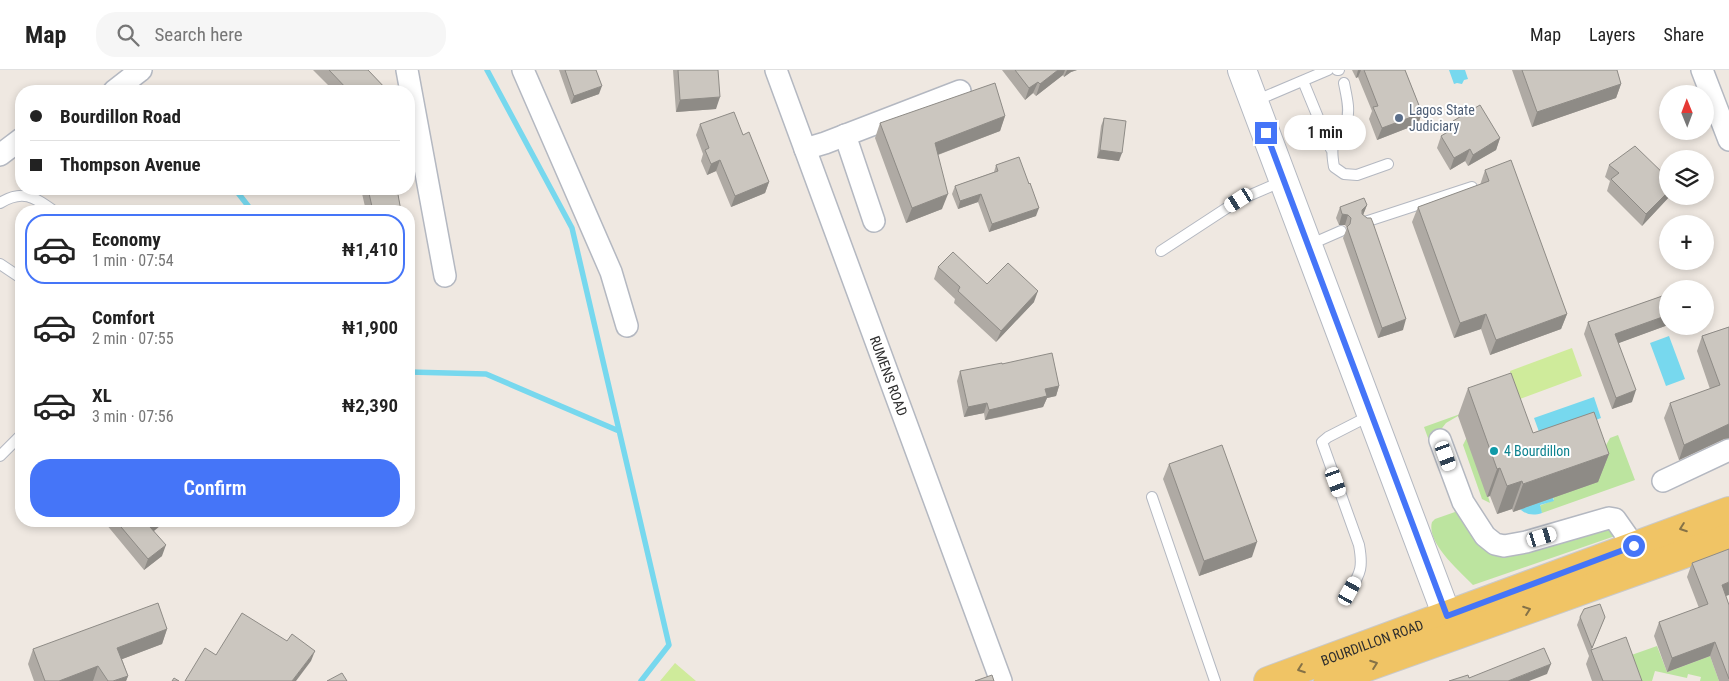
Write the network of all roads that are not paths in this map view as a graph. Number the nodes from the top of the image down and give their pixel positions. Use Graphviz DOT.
graph roads {
  1 [pos="141,70"];
  2 [pos="407,70"];
  3 [pos="523,70"];
  4 [pos="776,70"];
  5 [pos="1242,70"];
  6 [pos="1328,70"];
  7 [pos="1702,70"];
  8 [pos="1303,81"];
  9 [pos="1344,83"];
  10 [pos="122,85"];
  11 [pos="410,85"];
  12 [pos="960,91"];
  13 [pos="1254,102"];
  14 [pos="1724,109"];
  15 [pos="415,115"];
  16 [pos="844,135"];
  17 [pos="1729,140"];
  18 [pos="15,144"];
  19 [pos="805,149"];
  20 [pos="1331,149"];
  21 [pos="0,156"];
  22 [pos="1388,164"];
  23 [pos="1284,181"];
  24 [pos="1472,187"];
  25 [pos="0,203"];
  26 [pos="44,205"];
  27 [pos="874,221"];
  28 [pos="1365,222"];
  29 [pos="1341,231"];
  30 [pos="1308,245"];
  31 [pos="1161,251"];
  32 [pos="0,264"];
  33 [pos="15,274"];
  34 [pos="444,276"];
  35 [pos="627,326"];
  36 [pos="1372,415"];
  37 [pos="1440,440"];
  38 [pos="15,441"];
  39 [pos="1729,450"];
  40 [pos="0,456"];
  41 [pos="1663,481"];
  42 [pos="1152,497"];
  43 [pos="1729,511"];
  44 [pos="1729,538"];
  45 [pos="1634,546"];
  46 [pos="1350,591"];
  47 [pos="1447,616"];
  48 [pos="1001,681"];
  49 [pos="1214,681"];
  50 [pos="1268,681"];
  51 [pos="1328,681"];
  1 -- 10 [label="street"];
  2 -- 11 [label="street"];
  3 -- 35 [label="street"];
  4 -- 19 [label="street, RUMENS ROAD"];
  5 -- 13 [label="street"];
  6 -- 8 [label="lane"];
  7 -- 14 [label="street"];
  8 -- 13 [label="lane"];
  8 -- 20 [label="lane"];
  9 -- 20 [label="lane"];
  12 -- 16 [label="street"];
  13 -- 23 [label="street"];
  14 -- 17 [label="street"];
  15 -- 34 [label="street"];
  16 -- 19 [label="street"];
  16 -- 27 [label="street"];
  18 -- 21 [label="street"];
  19 -- 48 [label="street, RUMENS ROAD"];
  20 -- 22 [label="lane"];
  23 -- 30 [label="street"];
  23 -- 31 [label="lane"];
  24 -- 28 [label="lane"];
  25 -- 26 [label="lane"];
  29 -- 30 [label="lane"];
  30 -- 36 [label="street"];
  32 -- 33 [label="lane"];
  36 -- 46 [label="lane"];
  36 -- 47 [label="street"];
  37 -- 45 [label="street"];
  38 -- 40 [label="lane"];
  39 -- 41 [label="street"];
  42 -- 49 [label="lane"];
  43 -- 45 [label="main road, BOURDILLON ROAD, one-way"];
  51 -- 44 [label="main road, BOURDILLON ROAD, one-way"];
  45 -- 47 [label="main road, BOURDILLON ROAD"];
  47 -- 50 [label="main road, BOURDILLON ROAD, one-way"];
}
